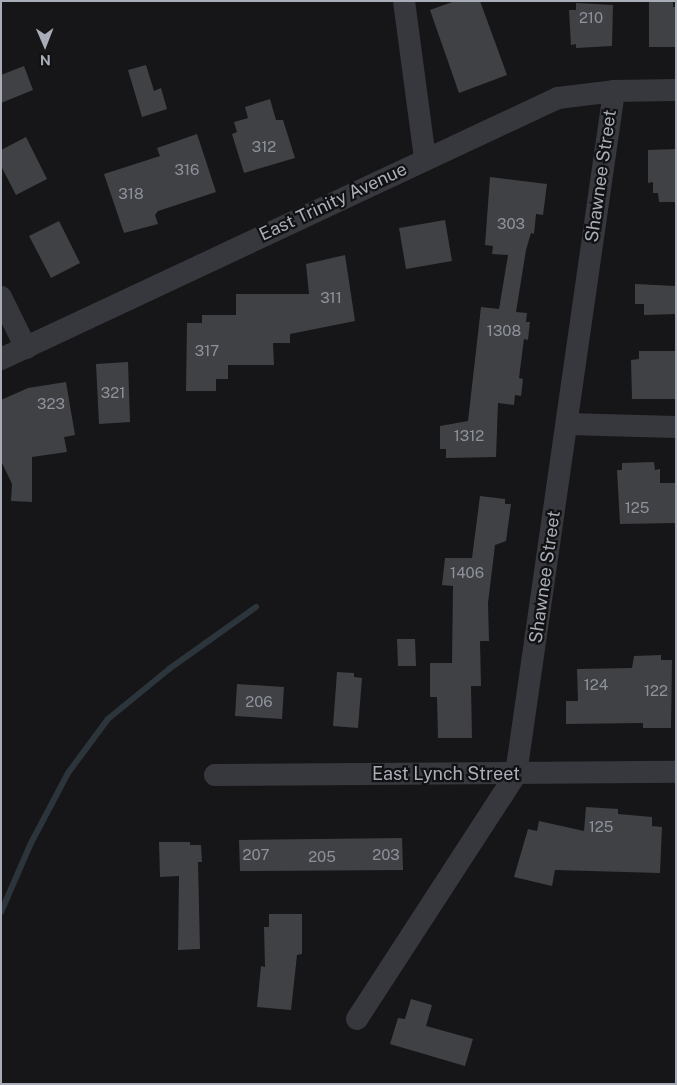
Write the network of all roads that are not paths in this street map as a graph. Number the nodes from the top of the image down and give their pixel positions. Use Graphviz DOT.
graph roads {
  1 [pos="404,1"];
  2 [pos="676,90"];
  3 [pos="614,91"];
  4 [pos="425,158"];
  5 [pos="1,297"];
  6 [pos="26,348"];
  7 [pos="1,359"];
  8 [pos="567,424"];
  9 [pos="676,427"];
  10 [pos="676,772"];
  11 [pos="516,774"];
  12 [pos="215,775"];
  13 [pos="357,1019"];
  1 -- 4 [label="street"];
  2 -- 3 [label="street, East Trinity Avenue"];
  3 -- 4 [label="street, East Trinity Avenue"];
  3 -- 8 [label="street, Shawnee Street"];
  4 -- 6 [label="street, East Trinity Avenue"];
  5 -- 6 [label="street"];
  6 -- 7 [label="street, East Trinity Avenue"];
  8 -- 9 [label="street"];
  8 -- 11 [label="street, Shawnee Street"];
  10 -- 11 [label="street, East Lynch Street"];
  11 -- 12 [label="street, East Lynch Street"];
  11 -- 13 [label="street, Shawnee Street"];
}
